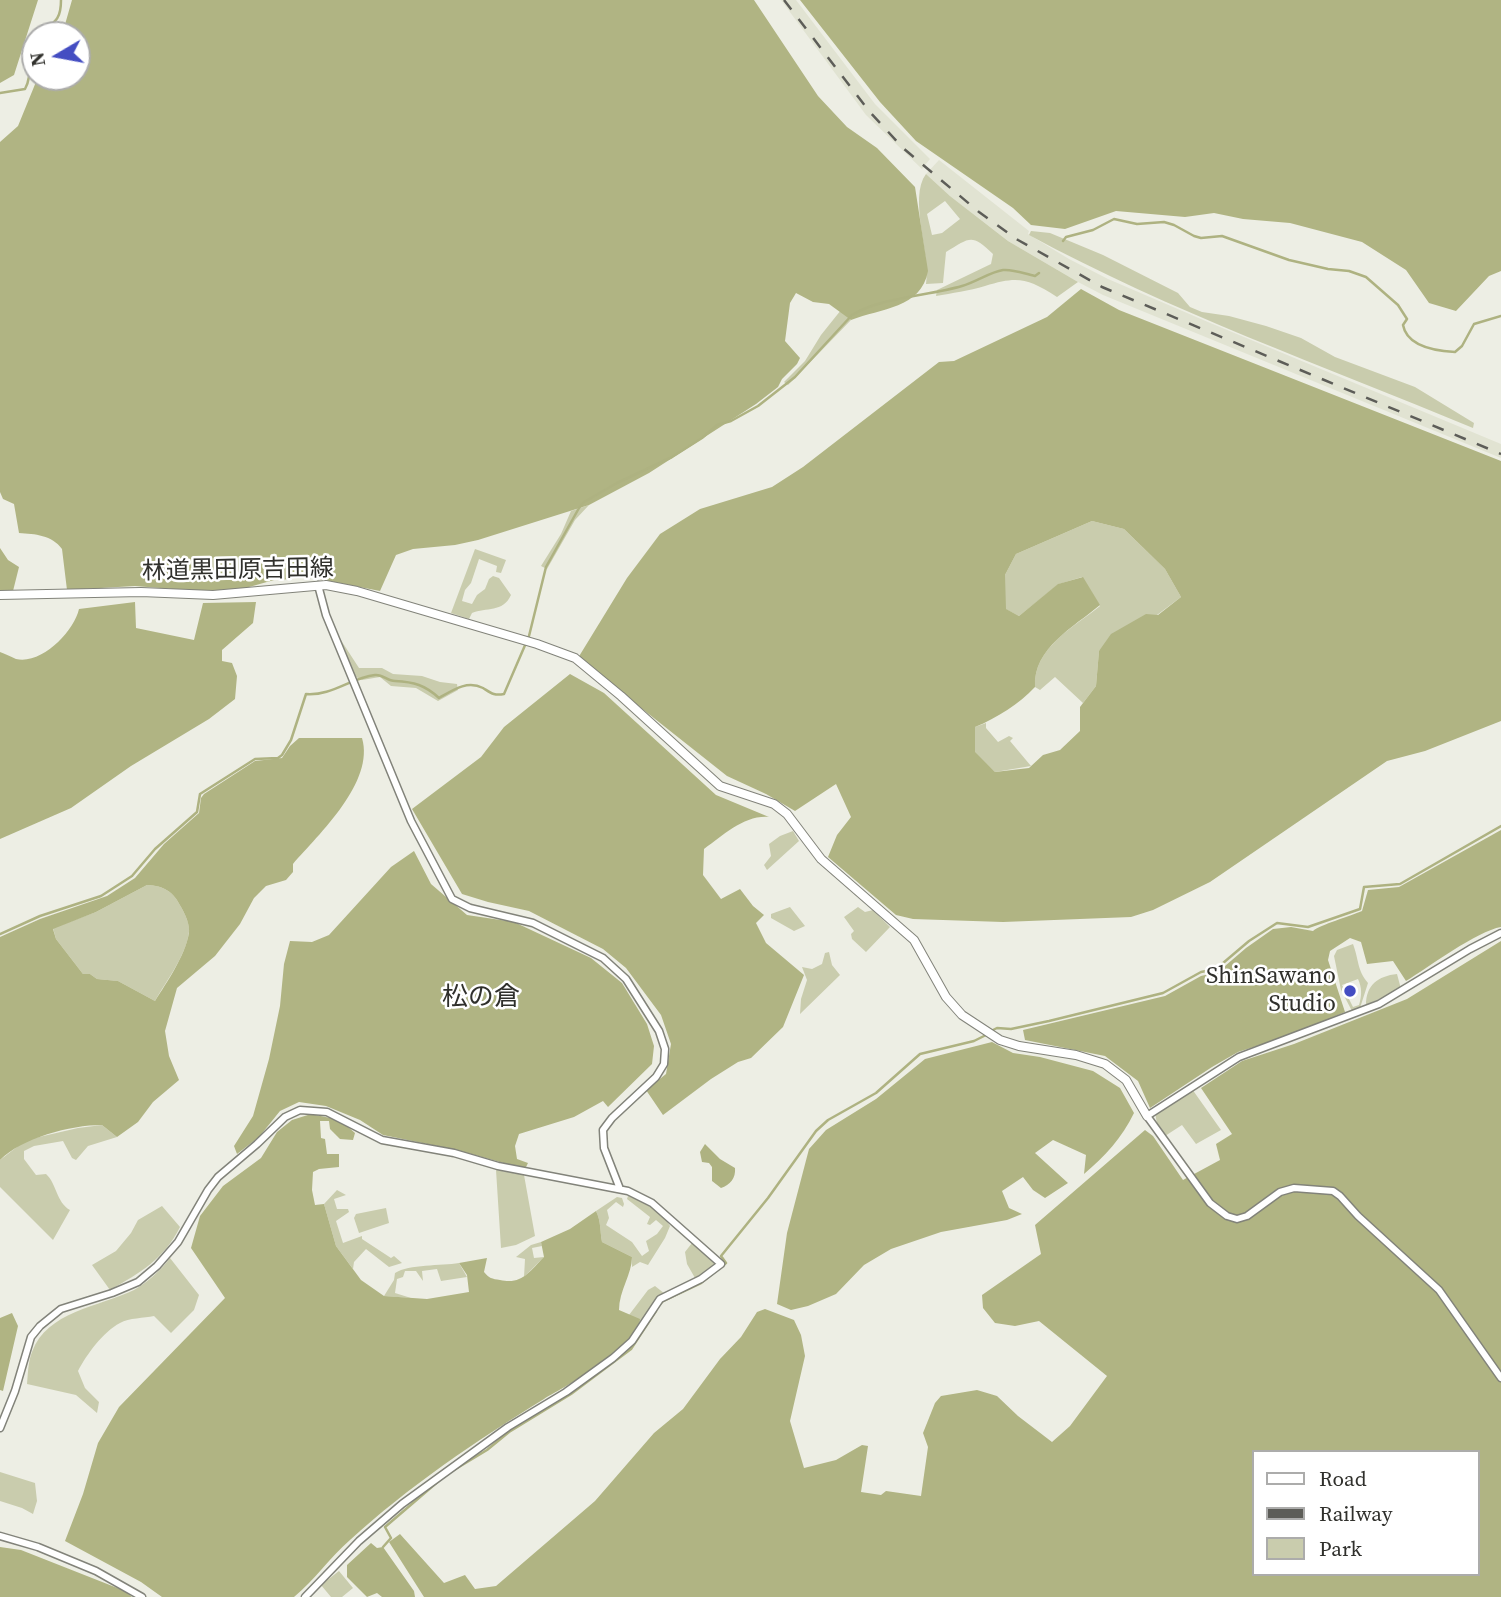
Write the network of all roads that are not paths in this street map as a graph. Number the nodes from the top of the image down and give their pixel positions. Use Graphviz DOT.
graph roads {
  1 [pos="318,585"];
  2 [pos="0,595"];
  3 [pos="1501,933"];
  4 [pos="1147,1116"];
  5 [pos="620,1189"];
  6 [pos="1501,1378"];
  7 [pos="0,1428"];
  8 [pos="0,1536"];
  9 [pos="142,1597"];
  10 [pos="305,1597"];
  1 -- 2 [label="street, 林道黒田原吉田線"];
  1 -- 4 [label="street, 林道黒田原吉田線"];
  1 -- 5 [label="street"];
  3 -- 4 [label="street"];
  4 -- 6 [label="street"];
  5 -- 7 [label="street"];
  5 -- 10 [label="street"];
  8 -- 9 [label="street"];
}
